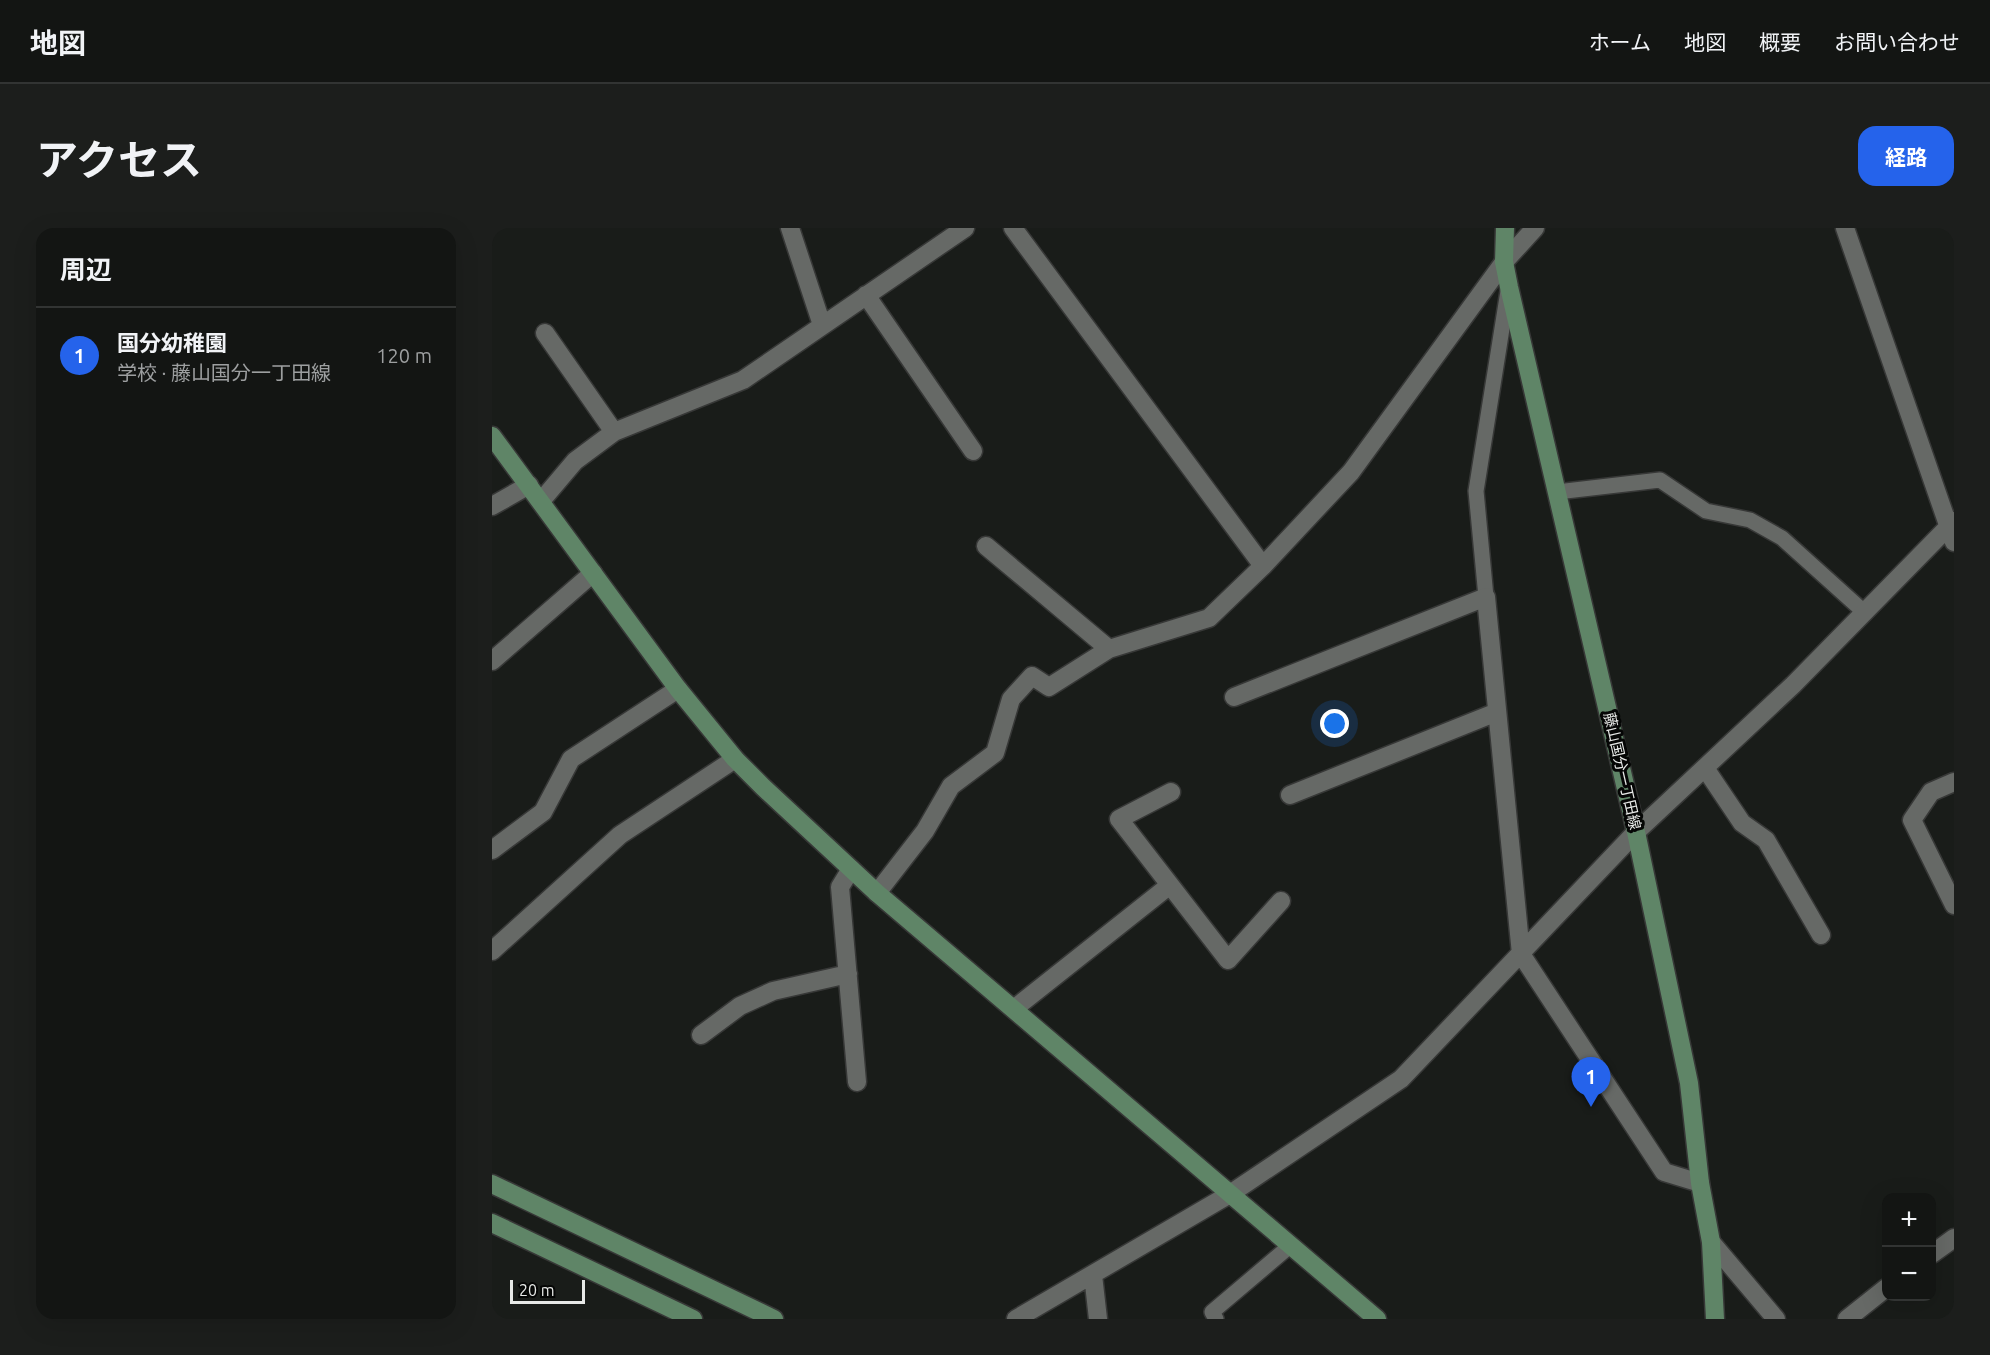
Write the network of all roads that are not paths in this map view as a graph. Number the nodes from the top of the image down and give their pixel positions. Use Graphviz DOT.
graph roads {
  1 [pos="790,228"];
  2 [pos="965,228"];
  3 [pos="1013,228"];
  4 [pos="1504,228"];
  5 [pos="1535,228"];
  6 [pos="1845,228"];
  7 [pos="1504,262"];
  8 [pos="1509,287"];
  9 [pos="866,296"];
  10 [pos="822,325"];
  11 [pos="546,333"];
  12 [pos="614,432"];
  13 [pos="492,436"];
  14 [pos="973,451"];
  15 [pos="529,485"];
  16 [pos="1557,492"];
  17 [pos="542,500"];
  18 [pos="492,506"];
  19 [pos="1952,530"];
  20 [pos="986,546"];
  21 [pos="1263,566"];
  22 [pos="593,573"];
  23 [pos="1486,597"];
  24 [pos="1863,611"];
  25 [pos="1110,649"];
  26 [pos="492,661"];
  27 [pos="678,689"];
  28 [pos="1234,697"];
  29 [pos="1497,712"];
  30 [pos="735,759"];
  31 [pos="1705,768"];
  32 [pos="1954,782"];
  33 [pos="1171,792"];
  34 [pos="1290,795"];
  35 [pos="1636,832"];
  36 [pos="492,850"];
  37 [pos="851,869"];
  38 [pos="1170,885"];
  39 [pos="876,892"];
  40 [pos="1281,901"];
  41 [pos="1954,905"];
  42 [pos="1821,935"];
  43 [pos="492,951"];
  44 [pos="1521,954"];
  45 [pos="848,974"];
  46 [pos="1015,1008"];
  47 [pos="701,1035"];
  48 [pos="857,1082"];
  49 [pos="1700,1183"];
  50 [pos="492,1184"];
  51 [pos="1230,1194"];
  52 [pos="492,1223"];
  53 [pos="1954,1238"];
  54 [pos="1711,1242"];
  55 [pos="1291,1245"];
  56 [pos="1936,1251"];
  57 [pos="1093,1275"];
  58 [pos="1882,1292"];
  59 [pos="693,1319"];
  60 [pos="774,1319"];
  61 [pos="1016,1319"];
  62 [pos="1098,1319"];
  63 [pos="1216,1319"];
  64 [pos="1377,1319"];
  65 [pos="1715,1319"];
  66 [pos="1776,1319"];
  67 [pos="1847,1319"];
  1 -- 10 [label="street"];
  2 -- 9 [label="street"];
  3 -- 21 [label="street"];
  4 -- 7 [label="street, 藤山国分一丁田線"];
  5 -- 7 [label="street"];
  6 -- 19 [label="street"];
  7 -- 8 [label="street, 藤山国分一丁田線"];
  7 -- 21 [label="street"];
  8 -- 16 [label="street, 藤山国分一丁田線"];
  8 -- 23 [label="lane"];
  9 -- 10 [label="street"];
  9 -- 14 [label="street"];
  10 -- 12 [label="street"];
  11 -- 12 [label="street"];
  12 -- 17 [label="street"];
  13 -- 15 [label="street"];
  15 -- 17 [label="street"];
  15 -- 18 [label="street"];
  16 -- 24 [label="lane"];
  16 -- 35 [label="street, 藤山国分一丁田線"];
  17 -- 22 [label="street"];
  19 -- 24 [label="street"];
  20 -- 25 [label="street"];
  21 -- 25 [label="street"];
  22 -- 26 [label="street"];
  22 -- 27 [label="street"];
  23 -- 28 [label="street"];
  23 -- 29 [label="street"];
  24 -- 31 [label="street"];
  25 -- 39 [label="street"];
  27 -- 30 [label="street"];
  27 -- 36 [label="street"];
  29 -- 34 [label="street"];
  29 -- 44 [label="street"];
  30 -- 37 [label="street"];
  30 -- 43 [label="street"];
  31 -- 35 [label="street"];
  31 -- 42 [label="street"];
  32 -- 41 [label="street"];
  33 -- 38 [label="street"];
  35 -- 44 [label="street"];
  35 -- 49 [label="street, 藤山国分一丁田線"];
  37 -- 39 [label="street"];
  37 -- 45 [label="street"];
  38 -- 40 [label="street"];
  38 -- 46 [label="street"];
  39 -- 46 [label="street"];
  44 -- 49 [label="street"];
  44 -- 51 [label="street"];
  45 -- 47 [label="street"];
  45 -- 48 [label="street"];
  46 -- 51 [label="street"];
  49 -- 54 [label="street, 藤山国分一丁田線"];
  50 -- 60 [label="street"];
  51 -- 55 [label="street"];
  51 -- 57 [label="street"];
  52 -- 59 [label="street"];
  53 -- 56 [label="street"];
  54 -- 65 [label="street, 藤山国分一丁田線"];
  54 -- 66 [label="street"];
  55 -- 63 [label="lane"];
  55 -- 64 [label="street"];
  57 -- 61 [label="street"];
  57 -- 62 [label="street"];
  58 -- 67 [label="street"];
}
